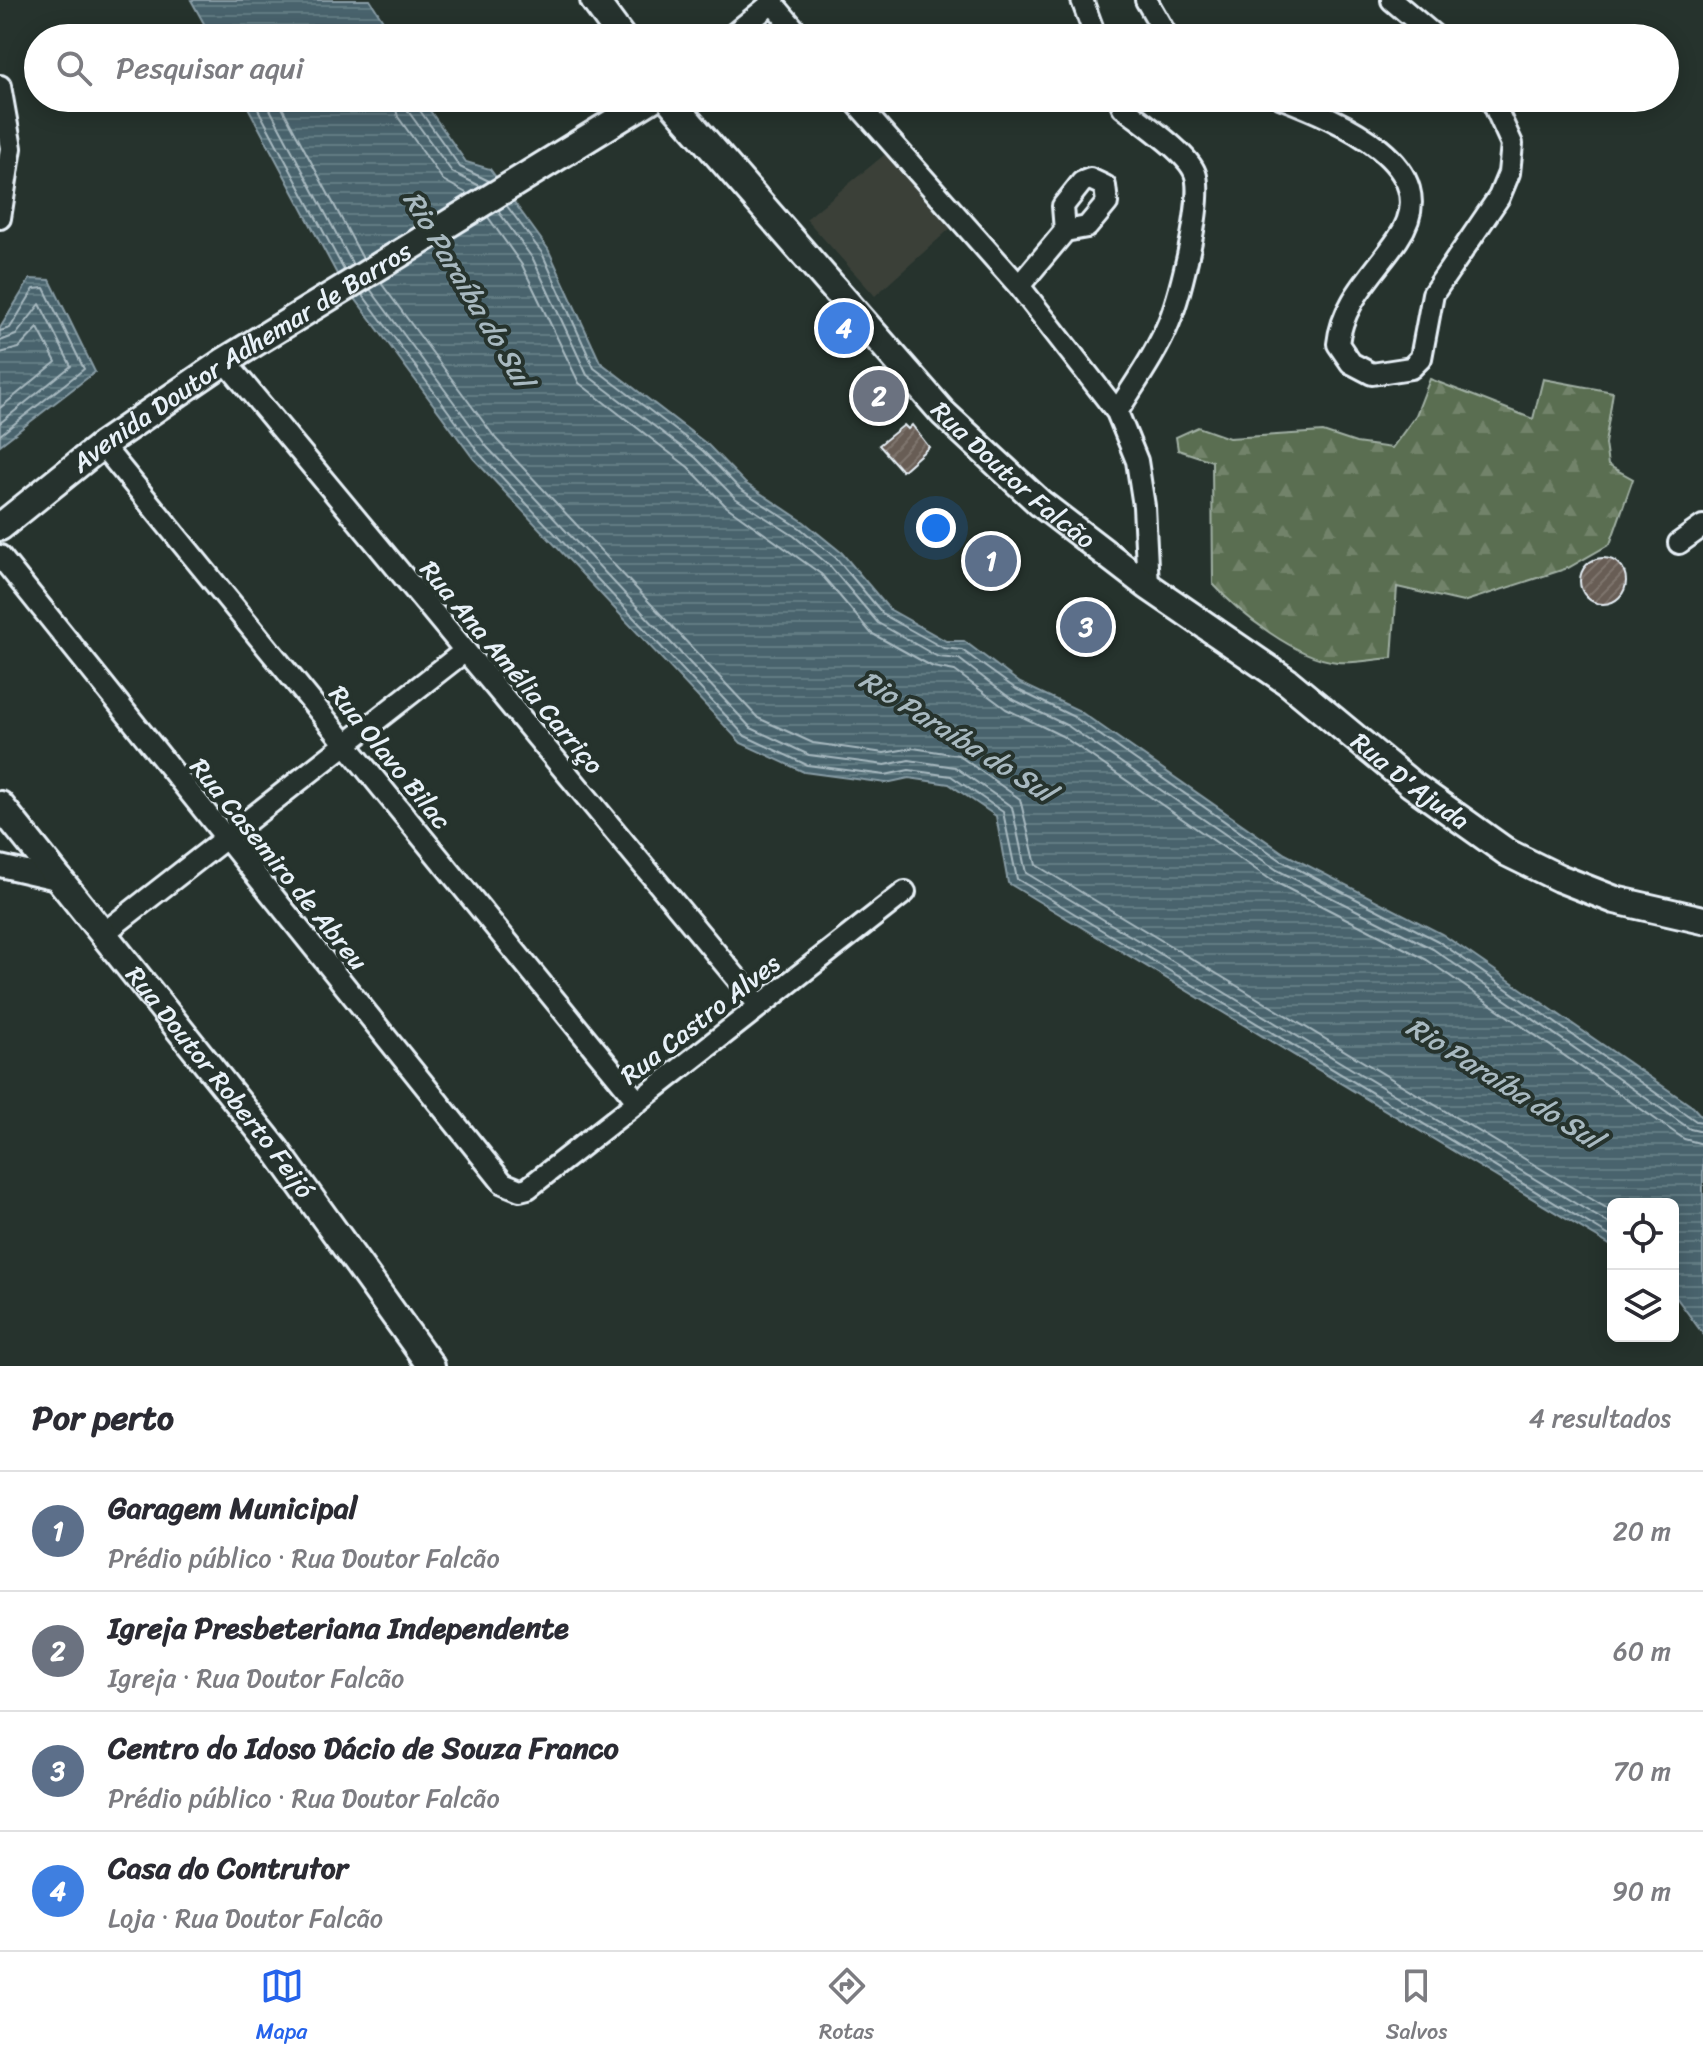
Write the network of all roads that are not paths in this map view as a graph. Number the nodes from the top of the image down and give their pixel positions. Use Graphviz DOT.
graph roads {
  1 [pos="594,0"];
  2 [pos="1082,0"];
  3 [pos="1146,0"];
  4 [pos="771,2"];
  5 [pos="1391,2"];
  6 [pos="612,24"];
  7 [pos="745,24"];
  8 [pos="790,24"];
  9 [pos="1091,24"];
  10 [pos="1160,24"];
  11 [pos="1419,24"];
  12 [pos="0,86"];
  13 [pos="631,112"];
  14 [pos="680,112"];
  15 [pos="864,112"];
  16 [pos="1129,112"];
  17 [pos="1313,112"];
  18 [pos="1497,112"];
  19 [pos="0,218"];
  20 [pos="1065,231"];
  21 [pos="1019,286"];
  22 [pos="225,361"];
  23 [pos="1117,412"];
  24 [pos="102,445"];
  25 [pos="1703,526"];
  26 [pos="0,527"];
  27 [pos="1679,543"];
  28 [pos="0,556"];
  29 [pos="1148,586"];
  30 [pos="465,651"];
  31 [pos="347,745"];
  32 [pos="0,805"];
  33 [pos="225,839"];
  34 [pos="0,866"];
  35 [pos="61,880"];
  36 [pos="905,892"];
  37 [pos="1703,920"];
  38 [pos="104,933"];
  39 [pos="759,1005"];
  40 [pos="638,1102"];
  41 [pos="528,1188"];
  42 [pos="431,1366"];
  1 -- 6 [label="main road"];
  2 -- 9 [label="street"];
  3 -- 10 [label="street"];
  4 -- 7 [label="street"];
  4 -- 8 [label="street"];
  5 -- 11 [label="street"];
  12 -- 19 [label="street"];
  13 -- 22 [label="main road, Avenida Doutor Adhemar de Barros"];
  14 -- 29 [label="main road, Rua Doutor Falcão"];
  15 -- 21 [label="street"];
  16 -- 23 [label="street"];
  17 -- 18 [label="street"];
  20 -- 21 [label="street"];
  21 -- 23 [label="street"];
  22 -- 24 [label="main road, Avenida Doutor Adhemar de Barros"];
  22 -- 30 [label="street, Rua Ana Amélia Carriço"];
  23 -- 29 [label="street"];
  24 -- 26 [label="main road, Avenida Doutor Adhemar de Barros"];
  24 -- 31 [label="street, Rua Olavo Bilac"];
  25 -- 27 [label="street"];
  28 -- 33 [label="street, Rua Casemiro de Abreu"];
  29 -- 37 [label="main road, Rua D'Ajuda"];
  30 -- 31 [label="street"];
  30 -- 39 [label="street, Rua Ana Amélia Carriço"];
  31 -- 33 [label="street"];
  31 -- 40 [label="street, Rua Olavo Bilac"];
  32 -- 35 [label="main road, Rua Doutor Roberto Feijó"];
  33 -- 38 [label="street"];
  33 -- 41 [label="street, Rua Casemiro de Abreu"];
  34 -- 35 [label="street"];
  35 -- 38 [label="main road, Rua Doutor Roberto Feijó"];
  36 -- 39 [label="street, Rua Castro Alves"];
  38 -- 42 [label="main road, Rua Doutor Roberto Feijó"];
  39 -- 40 [label="street, Rua Castro Alves"];
  40 -- 41 [label="street, Rua Castro Alves"];
}
